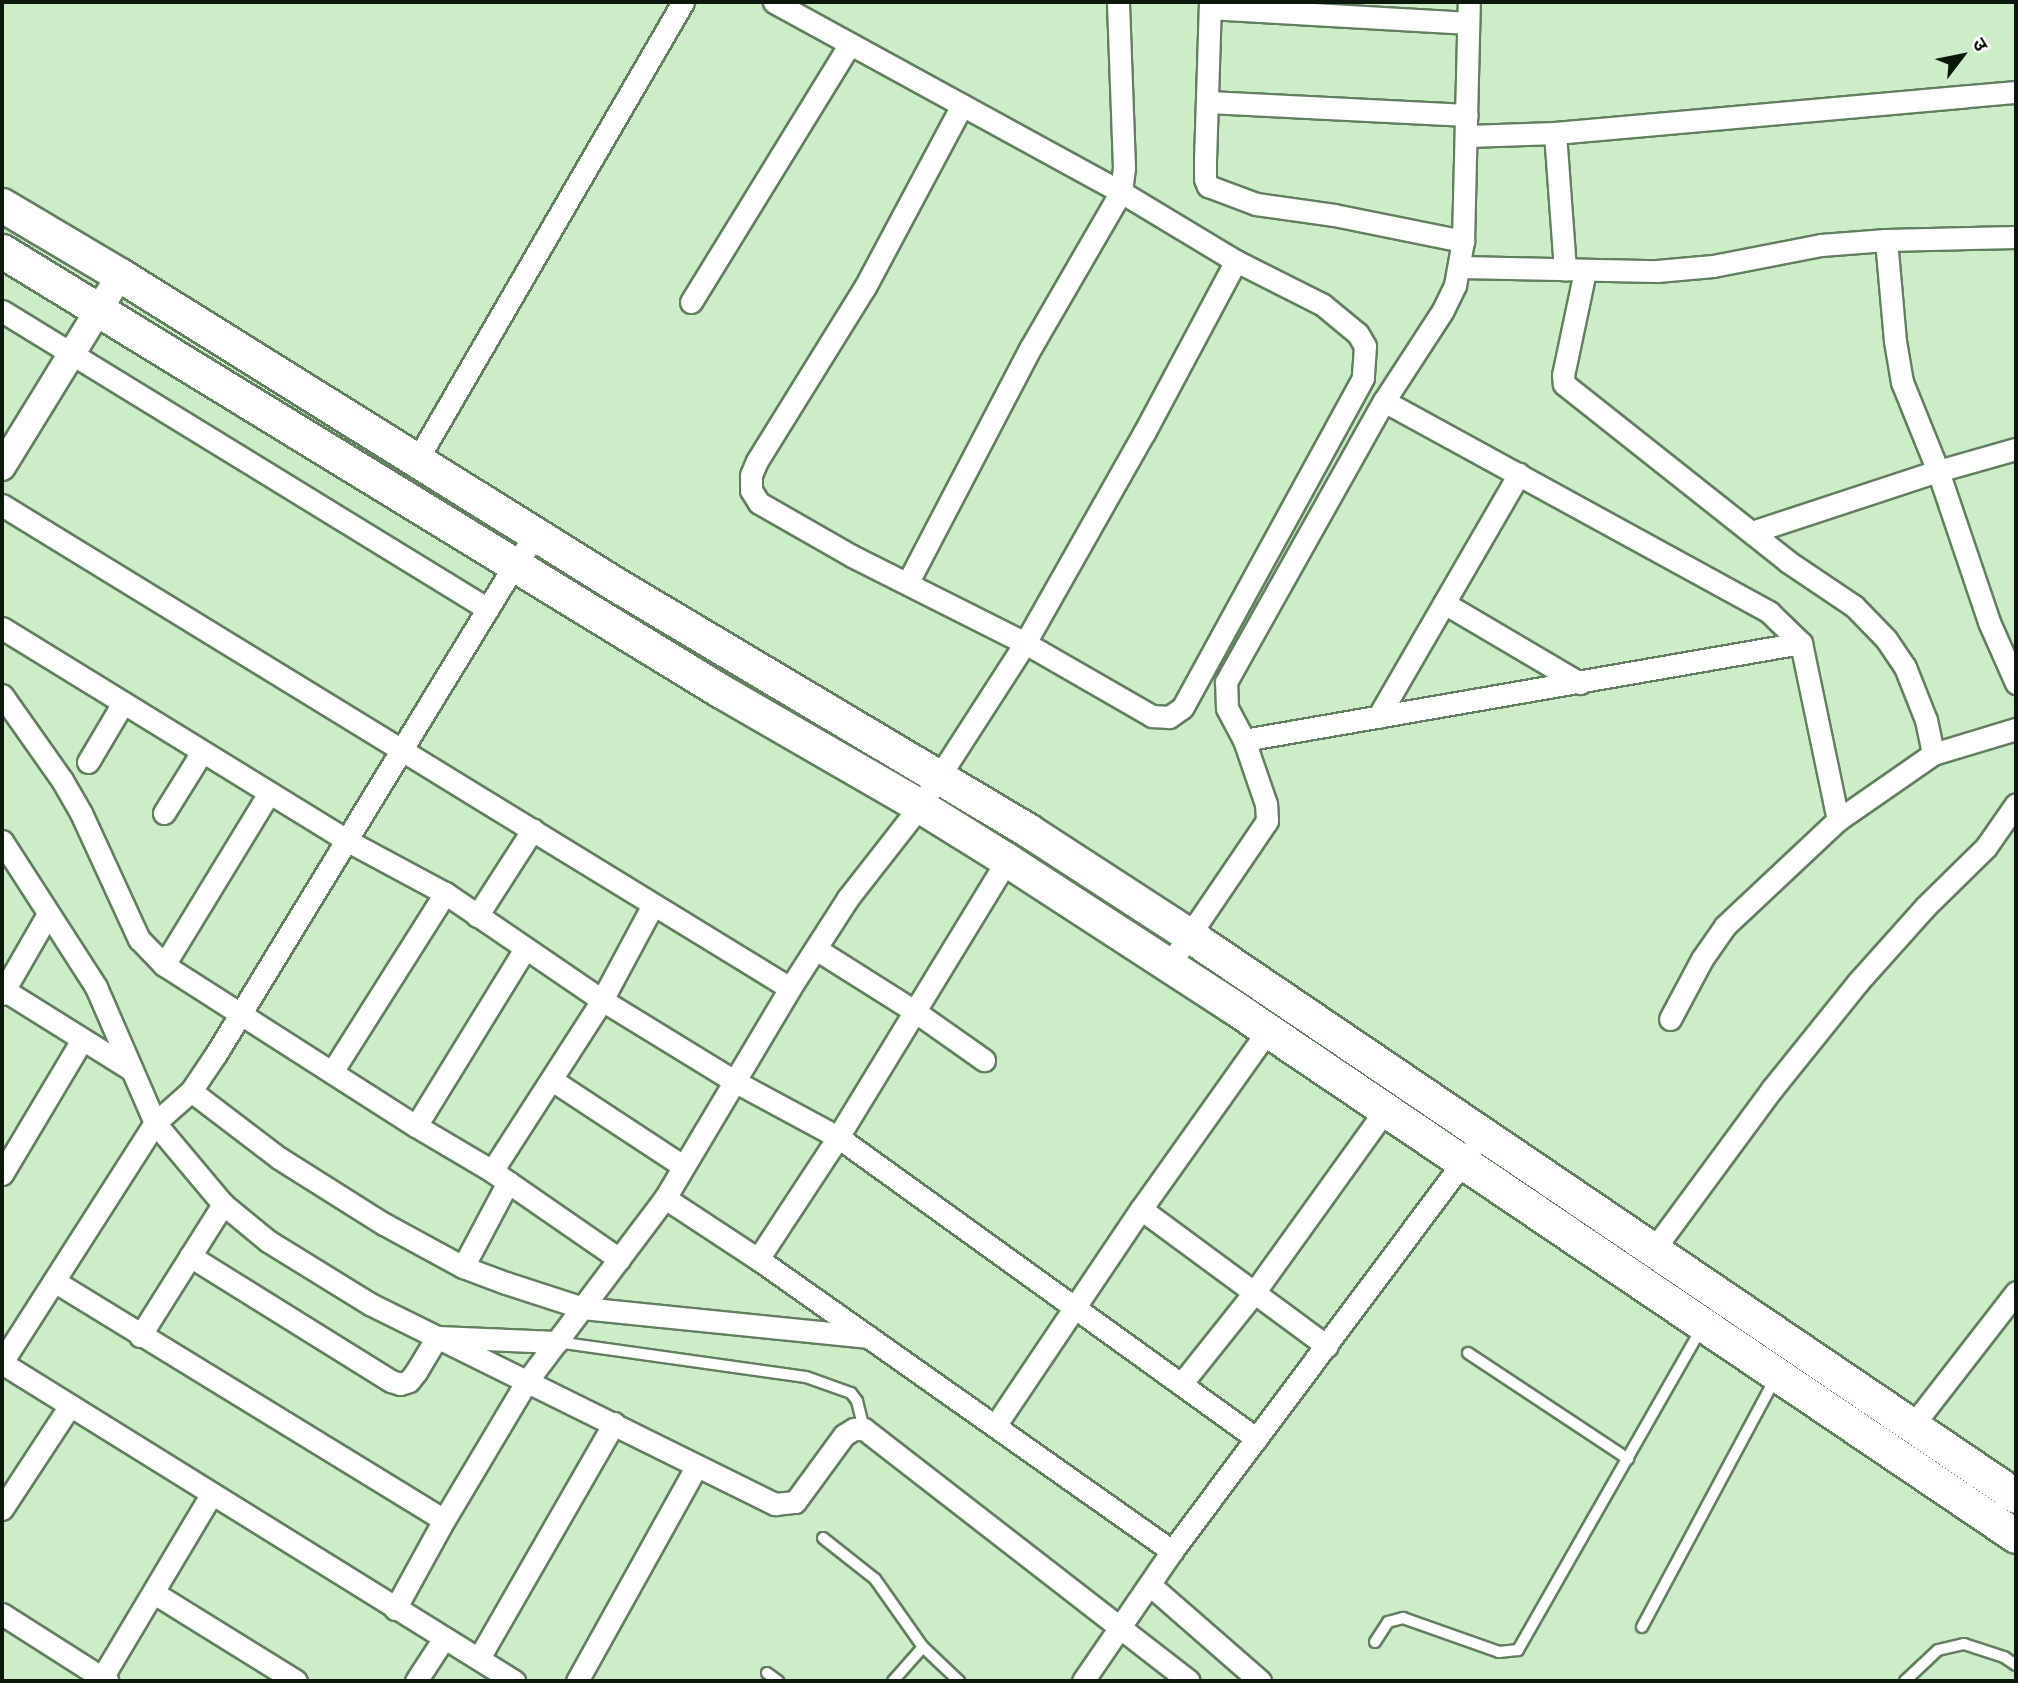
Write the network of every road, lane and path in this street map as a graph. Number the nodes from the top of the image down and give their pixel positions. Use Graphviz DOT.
graph roads {
  1 [pos="683,2"];
  2 [pos="774,2"];
  3 [pos="1118,2"];
  4 [pos="1469,2"];
  5 [pos="1210,5"];
  6 [pos="1468,23"];
  7 [pos="850,44"];
  8 [pos="2016,92"];
  9 [pos="1209,102"];
  10 [pos="962,105"];
  11 [pos="1467,125"];
  12 [pos="1555,133"];
  13 [pos="1121,192"];
  14 [pos="2,205"];
  15 [pos="2016,237"];
  16 [pos="1886,240"];
  17 [pos="1463,241"];
  18 [pos="2,251"];
  19 [pos="1236,261"];
  20 [pos="1460,267"];
  21 [pos="1575,270"];
  22 [pos="120,275"];
  23 [pos="691,302"];
  24 [pos="2,311"];
  25 [pos="98,311"];
  26 [pos="69,354"];
  27 [pos="1384,401"];
  28 [pos="2016,449"];
  29 [pos="417,460"];
  30 [pos="2,467"];
  31 [pos="1938,471"];
  32 [pos="1518,474"];
  33 [pos="2,505"];
  34 [pos="1752,532"];
  35 [pos="536,535"];
  36 [pos="515,564"];
  37 [pos="908,582"];
  38 [pos="1444,603"];
  39 [pos="488,609"];
  40 [pos="2,628"];
  41 [pos="1025,643"];
  42 [pos="1801,643"];
  43 [pos="1580,683"];
  44 [pos="2016,683"];
  45 [pos="2,695"];
  46 [pos="122,703"];
  47 [pos="1378,717"];
  48 [pos="2016,729"];
  49 [pos="1244,740"];
  50 [pos="403,750"];
  51 [pos="202,752"];
  52 [pos="1933,754"];
  53 [pos="88,762"];
  54 [pos="940,776"];
  55 [pos="269,793"];
  56 [pos="2016,804"];
  57 [pos="920,806"];
  58 [pos="164,813"];
  59 [pos="1838,820"];
  60 [pos="533,829"];
  61 [pos="2,841"];
  62 [pos="346,841"];
  63 [pos="1007,860"];
  64 [pos="445,893"];
  65 [pos="653,905"];
  66 [pos="48,914"];
  67 [pos="477,916"];
  68 [pos="1189,935"];
  69 [pos="525,949"];
  70 [pos="816,950"];
  71 [pos="164,965"];
  72 [pos="1169,965"];
  73 [pos="790,988"];
  74 [pos="3,992"];
  75 [pos="602,1000"];
  76 [pos="913,1010"];
  77 [pos="242,1012"];
  78 [pos="1670,1019"];
  79 [pos="1267,1032"];
  80 [pos="82,1040"];
  81 [pos="984,1060"];
  82 [pos="132,1070"];
  83 [pos="332,1072"];
  84 [pos="552,1080"];
  85 [pos="734,1081"];
  86 [pos="187,1095"];
  87 [pos="1385,1109"];
  88 [pos="159,1119"];
  89 [pos="416,1126"];
  90 [pos="1484,1133"];
  91 [pos="838,1137"];
  92 [pos="1463,1161"];
  93 [pos="683,1166"];
  94 [pos="2,1174"];
  95 [pos="500,1176"];
  96 [pos="664,1198"];
  97 [pos="223,1203"];
  98 [pos="1141,1209"];
  99 [pos="1654,1249"];
  100 [pos="190,1256"];
  101 [pos="619,1259"];
  102 [pos="758,1259"];
  103 [pos="463,1267"];
  104 [pos="54,1281"];
  105 [pos="2016,1292"];
  106 [pos="1252,1294"];
  107 [pos="1074,1310"];
  108 [pos="571,1324"];
  109 [pos="1704,1325"];
  110 [pos="139,1336"];
  111 [pos="437,1337"];
  112 [pos="869,1337"];
  113 [pos="1327,1346"];
  114 [pos="1468,1353"];
  115 [pos="1785,1359"];
  116 [pos="2,1362"];
  117 [pos="527,1381"];
  118 [pos="1182,1383"];
  119 [pos="69,1407"];
  120 [pos="614,1423"];
  121 [pos="1913,1425"];
  122 [pos="995,1426"];
  123 [pos="864,1429"];
  124 [pos="1257,1439"];
  125 [pos="1628,1458"];
  126 [pos="696,1467"];
  127 [pos="2013,1488"];
  128 [pos="211,1495"];
  129 [pos="4,1501"];
  130 [pos="444,1520"];
  131 [pos="2016,1536"];
  132 [pos="823,1538"];
  133 [pos="1172,1551"];
  134 [pos="154,1593"];
  135 [pos="1135,1605"];
  136 [pos="395,1609"];
  137 [pos="2,1614"];
  138 [pos="1642,1627"];
  139 [pos="444,1638"];
  140 [pos="1375,1643"];
  141 [pos="923,1647"];
  142 [pos="479,1658"];
  143 [pos="2016,1665"];
  144 [pos="767,1673"];
  145 [pos="103,1680"];
  146 [pos="296,1681"];
  147 [pos="416,1681"];
  148 [pos="514,1681"];
  149 [pos="577,1681"];
  150 [pos="778,1681"];
  151 [pos="893,1681"];
  152 [pos="959,1681"];
  153 [pos="1083,1681"];
  154 [pos="1189,1681"];
  155 [pos="1260,1681"];
  156 [pos="1905,1681"];
  1 -- 29 [label="street"];
  2 -- 7 [label="street"];
  3 -- 13 [label="street"];
  4 -- 6 [label="street"];
  5 -- 6 [label="street"];
  5 -- 9 [label="street"];
  6 -- 11 [label="street"];
  7 -- 10 [label="street"];
  7 -- 23 [label="street"];
  8 -- 12 [label="street"];
  9 -- 11 [label="street"];
  9 -- 17 [label="street"];
  10 -- 13 [label="street"];
  10 -- 37 [label="street"];
  11 -- 12 [label="street"];
  11 -- 17 [label="street"];
  12 -- 21 [label="street"];
  13 -- 19 [label="street"];
  13 -- 37 [label="street"];
  14 -- 22 [label="main road"];
  15 -- 16 [label="street"];
  16 -- 21 [label="street"];
  16 -- 31 [label="street"];
  17 -- 20 [label="street"];
  18 -- 25 [label="main road"];
  19 -- 41 [label="street"];
  19 -- 41 [label="street"];
  20 -- 21 [label="street"];
  20 -- 27 [label="street"];
  21 -- 34 [label="street"];
  22 -- 25 [label="street"];
  22 -- 29 [label="main road"];
  24 -- 26 [label="street"];
  25 -- 26 [label="street"];
  25 -- 36 [label="main road"];
  26 -- 30 [label="street"];
  26 -- 39 [label="street"];
  27 -- 32 [label="street"];
  27 -- 49 [label="street"];
  28 -- 31 [label="street"];
  29 -- 35 [label="main road"];
  31 -- 34 [label="street"];
  31 -- 44 [label="street"];
  32 -- 38 [label="street"];
  32 -- 42 [label="street"];
  33 -- 50 [label="street"];
  34 -- 52 [label="street"];
  35 -- 36 [label="street"];
  35 -- 54 [label="main road"];
  36 -- 39 [label="street"];
  36 -- 57 [label="main road"];
  37 -- 41 [label="street"];
  38 -- 43 [label="street"];
  38 -- 47 [label="street"];
  39 -- 50 [label="street"];
  40 -- 46 [label="street"];
  41 -- 54 [label="street"];
  42 -- 43 [label="street"];
  42 -- 59 [label="street"];
  43 -- 47 [label="street"];
  45 -- 71 [label="street"];
  46 -- 51 [label="street"];
  46 -- 53 [label="street"];
  47 -- 49 [label="street"];
  48 -- 52 [label="street"];
  49 -- 68 [label="street"];
  50 -- 60 [label="street"];
  50 -- 62 [label="street"];
  51 -- 55 [label="street"];
  51 -- 58 [label="street"];
  52 -- 59 [label="street"];
  54 -- 57 [label="street"];
  54 -- 68 [label="main road"];
  55 -- 62 [label="street"];
  55 -- 71 [label="street"];
  56 -- 99 [label="street"];
  57 -- 63 [label="main road"];
  57 -- 70 [label="street"];
  59 -- 78 [label="street"];
  60 -- 65 [label="street"];
  60 -- 67 [label="street"];
  61 -- 66 [label="street"];
  62 -- 64 [label="street"];
  62 -- 77 [label="street"];
  63 -- 72 [label="main road"];
  63 -- 76 [label="street"];
  64 -- 67 [label="street"];
  64 -- 83 [label="street"];
  65 -- 73 [label="street"];
  65 -- 75 [label="street"];
  66 -- 74 [label="street"];
  66 -- 82 [label="street"];
  67 -- 69 [label="street"];
  68 -- 72 [label="street"];
  68 -- 90 [label="main road"];
  69 -- 75 [label="street"];
  69 -- 89 [label="street"];
  70 -- 73 [label="street"];
  70 -- 76 [label="street"];
  71 -- 77 [label="street"];
  72 -- 79 [label="main road"];
  73 -- 85 [label="street"];
  74 -- 80 [label="street"];
  75 -- 84 [label="street"];
  75 -- 85 [label="street"];
  76 -- 81 [label="street"];
  76 -- 91 [label="street"];
  77 -- 83 [label="street"];
  77 -- 86 [label="street"];
  79 -- 87 [label="main road"];
  79 -- 98 [label="street"];
  80 -- 82 [label="street"];
  80 -- 94 [label="street"];
  82 -- 88 [label="street"];
  83 -- 89 [label="street"];
  84 -- 93 [label="street"];
  84 -- 95 [label="street"];
  85 -- 91 [label="street"];
  85 -- 93 [label="street"];
  86 -- 88 [label="street"];
  86 -- 103 [label="street"];
  87 -- 92 [label="main road"];
  87 -- 106 [label="street"];
  88 -- 97 [label="street"];
  88 -- 104 [label="street"];
  89 -- 95 [label="street"];
  90 -- 92 [label="street"];
  90 -- 99 [label="main road"];
  91 -- 102 [label="street"];
  91 -- 107 [label="street"];
  92 -- 109 [label="main road"];
  92 -- 113 [label="street"];
  93 -- 96 [label="street"];
  95 -- 101 [label="street"];
  95 -- 103 [label="street"];
  96 -- 101 [label="street"];
  96 -- 102 [label="street"];
  97 -- 100 [label="street"];
  97 -- 111 [label="street"];
  98 -- 106 [label="street"];
  98 -- 107 [label="street"];
  99 -- 115 [label="main road"];
  100 -- 110 [label="street"];
  100 -- 111 [label="street"];
  101 -- 108 [label="street"];
  102 -- 112 [label="street"];
  103 -- 108 [label="street"];
  104 -- 110 [label="street"];
  104 -- 116 [label="street"];
  105 -- 121 [label="street"];
  106 -- 113 [label="street"];
  106 -- 118 [label="street"];
  107 -- 118 [label="street"];
  107 -- 122 [label="street"];
  108 -- 111 [label="street"];
  108 -- 112 [label="street"];
  108 -- 117 [label="street"];
  108 -- 123 [label="lane"];
  109 -- 115 [label="main road"];
  109 -- 125 [label="lane"];
  110 -- 130 [label="street"];
  111 -- 117 [label="street"];
  112 -- 122 [label="street"];
  113 -- 124 [label="street"];
  114 -- 125 [label="lane"];
  115 -- 121 [label="main road"];
  115 -- 131 [label="main road"];
  115 -- 138 [label="lane"];
  116 -- 119 [label="street"];
  117 -- 120 [label="street"];
  117 -- 130 [label="street"];
  118 -- 124 [label="street"];
  119 -- 128 [label="street"];
  119 -- 129 [label="street"];
  120 -- 126 [label="street"];
  120 -- 142 [label="street"];
  121 -- 127 [label="main road"];
  122 -- 133 [label="street"];
  123 -- 126 [label="street"];
  123 -- 135 [label="street"];
  124 -- 133 [label="street"];
  125 -- 140 [label="lane"];
  126 -- 149 [label="street"];
  128 -- 134 [label="street"];
  128 -- 136 [label="street"];
  130 -- 136 [label="street"];
  132 -- 141 [label="lane"];
  133 -- 135 [label="street"];
  134 -- 145 [label="street"];
  134 -- 146 [label="street"];
  135 -- 153 [label="street"];
  135 -- 154 [label="street"];
  135 -- 155 [label="street"];
  136 -- 139 [label="street"];
  137 -- 145 [label="street"];
  139 -- 142 [label="street"];
  139 -- 147 [label="street"];
  141 -- 151 [label="lane"];
  141 -- 152 [label="lane"];
  142 -- 148 [label="street"];
  143 -- 156 [label="lane"];
  144 -- 150 [label="lane"];
}
